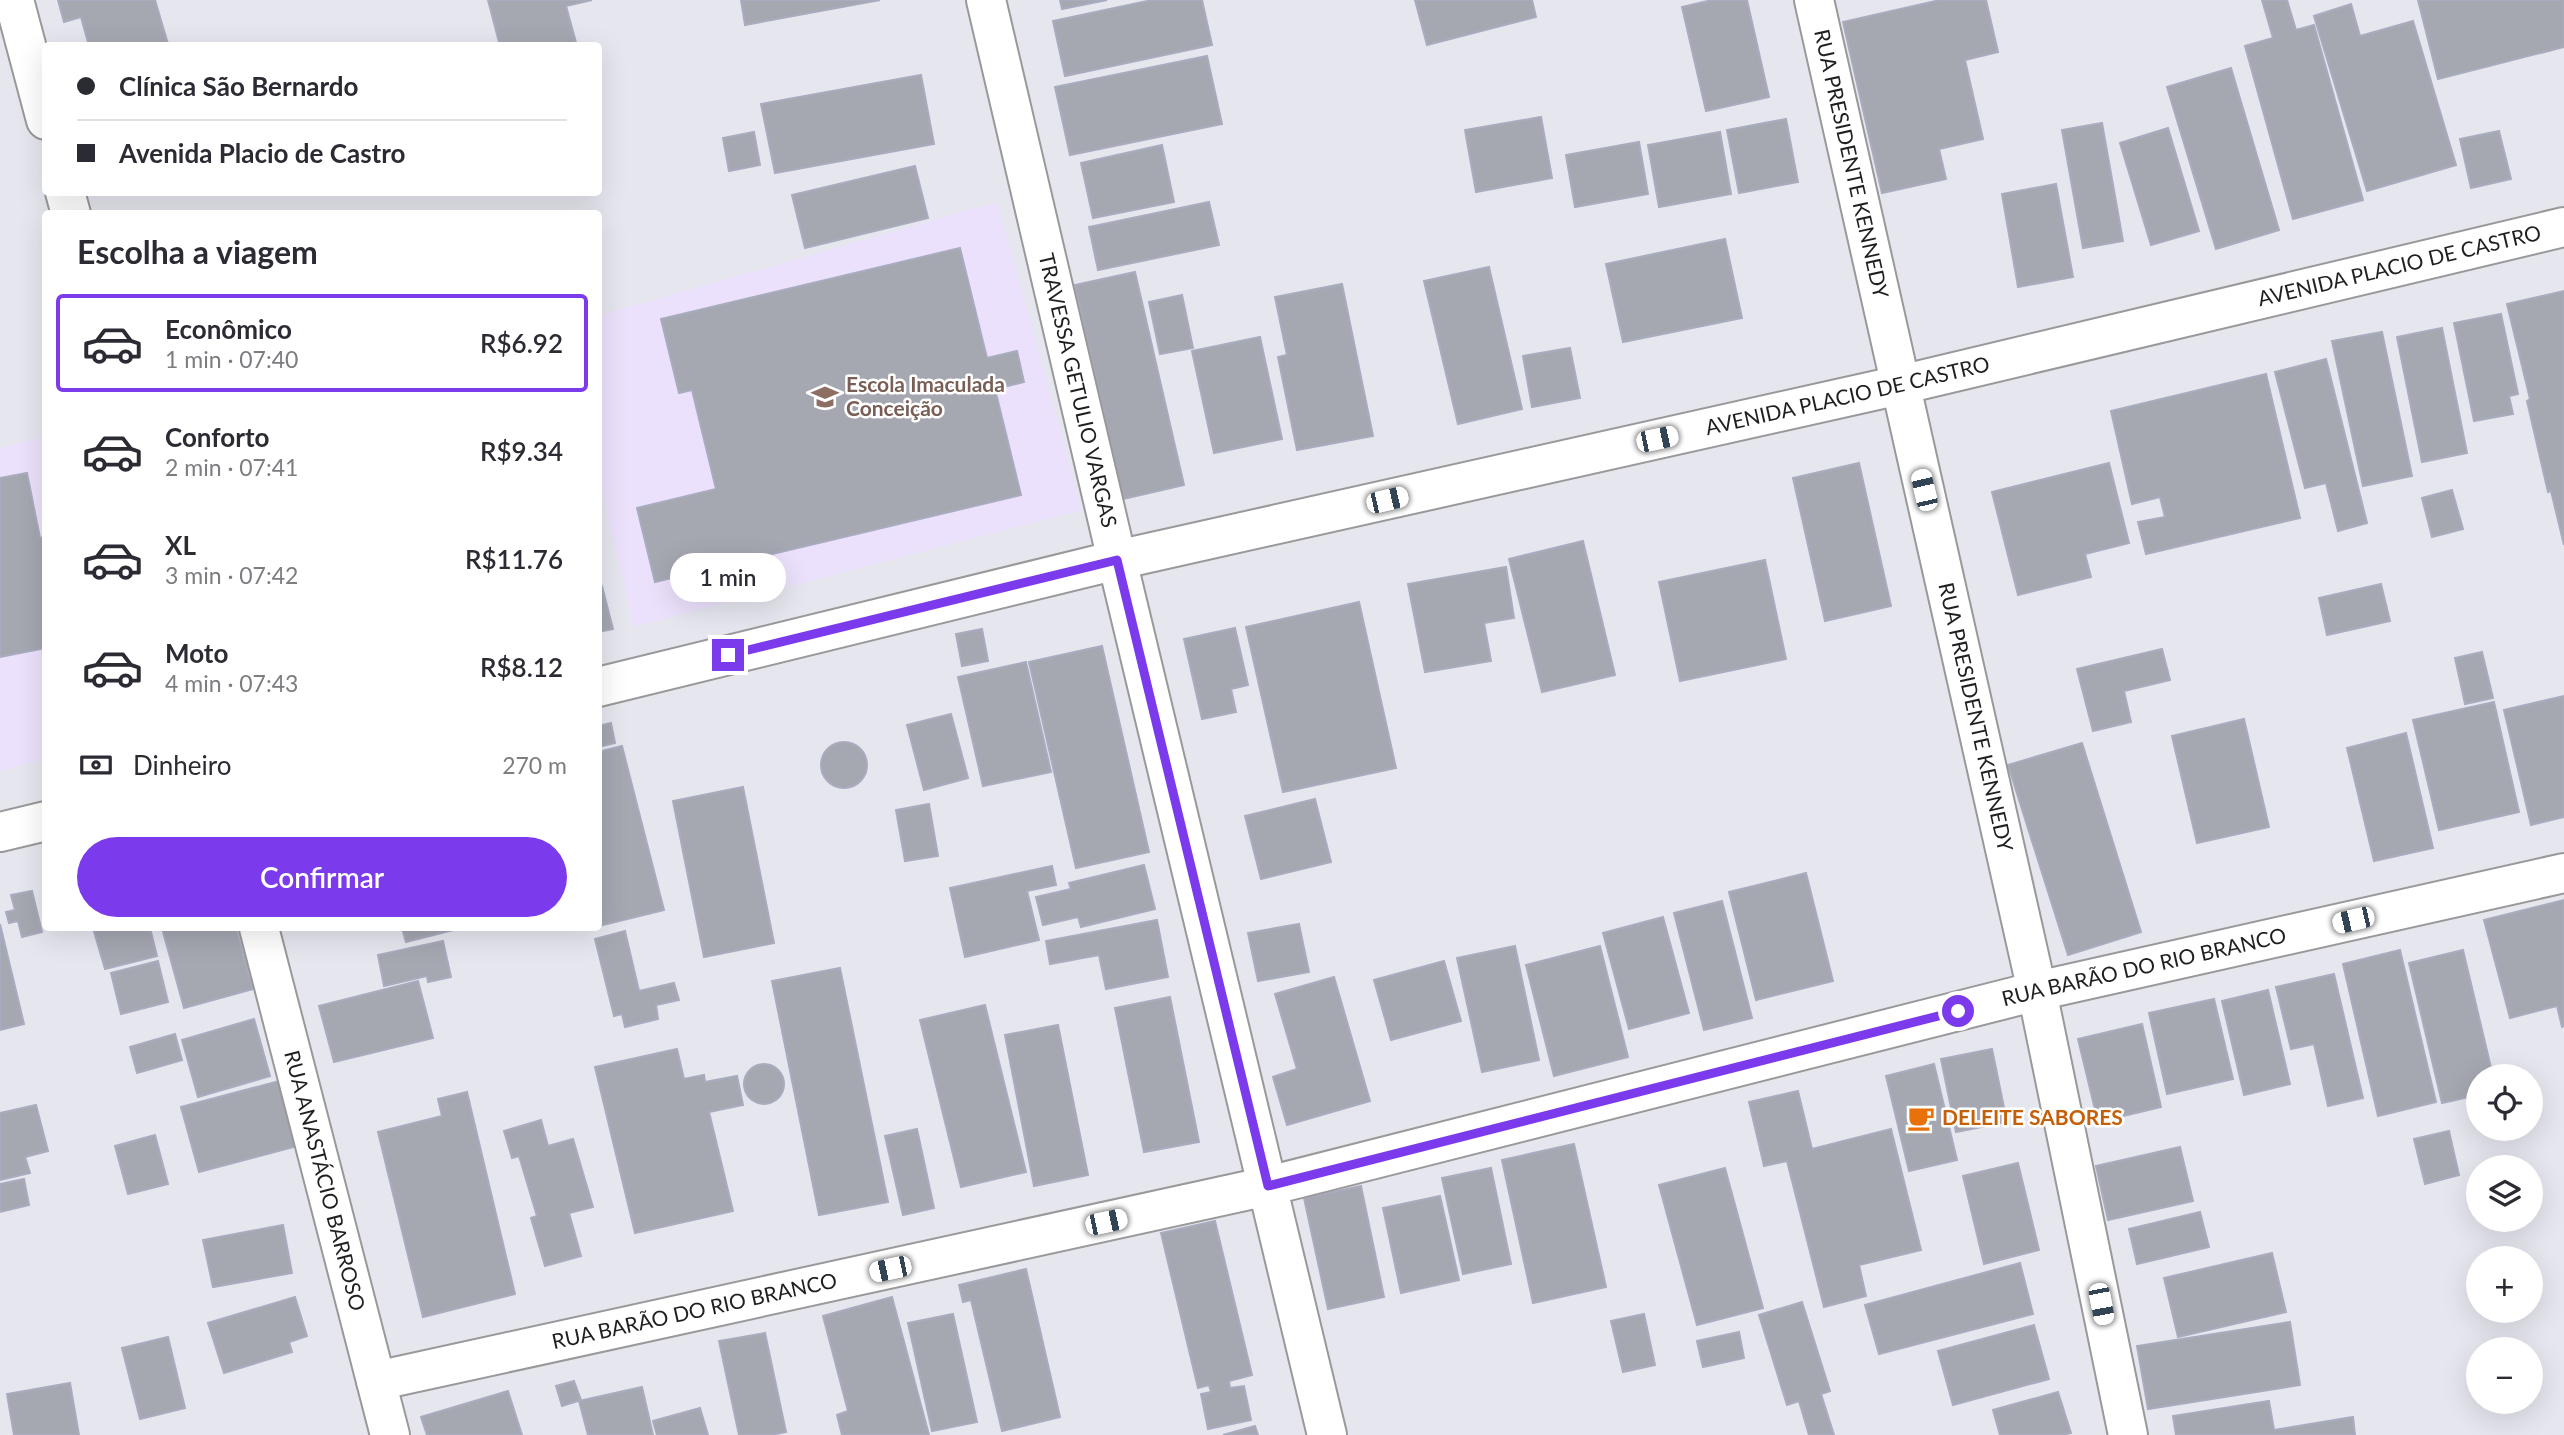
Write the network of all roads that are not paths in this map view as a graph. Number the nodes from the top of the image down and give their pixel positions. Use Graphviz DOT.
graph roads {
  1 [pos="13,0"];
  2 [pos="986,0"];
  3 [pos="1814,0"];
  4 [pos="42,105"];
  5 [pos="2564,227"];
  6 [pos="1900,385"];
  7 [pos="1117,560"];
  8 [pos="602,686"];
  9 [pos="42,822"];
  10 [pos="0,832"];
  11 [pos="2564,873"];
  12 [pos="261,931"];
  13 [pos="2037,991"];
  14 [pos="1268,1186"];
  15 [pos="376,1381"];
  16 [pos="390,1435"];
  17 [pos="1326,1435"];
  18 [pos="2128,1435"];
  1 -- 4 [label="street"];
  2 -- 7 [label="street, TRAVESSA GETULIO VARGAS"];
  3 -- 6 [label="street, RUA PRESIDENTE KENNEDY"];
  5 -- 6 [label="street, AVENIDA PLACIO DE CASTRO"];
  6 -- 7 [label="street, AVENIDA PLACIO DE CASTRO"];
  6 -- 13 [label="street, RUA PRESIDENTE KENNEDY"];
  7 -- 8 [label="street, AVENIDA PLACIO DE CASTRO"];
  7 -- 14 [label="street, TRAVESSA GETULIO VARGAS"];
  9 -- 10 [label="street"];
  11 -- 13 [label="street, RUA BARÃO DO RIO BRANCO"];
  12 -- 15 [label="street, RUA ANASTÁCIO BARROSO"];
  13 -- 14 [label="street, RUA BARÃO DO RIO BRANCO"];
  13 -- 18 [label="street, RUA PRESIDENTE KENNEDY"];
  14 -- 15 [label="street, RUA BARÃO DO RIO BRANCO"];
  14 -- 17 [label="street, TRAVESSA GETULIO VARGAS"];
  15 -- 16 [label="street, RUA ANASTÁCIO BARROSO"];
}
